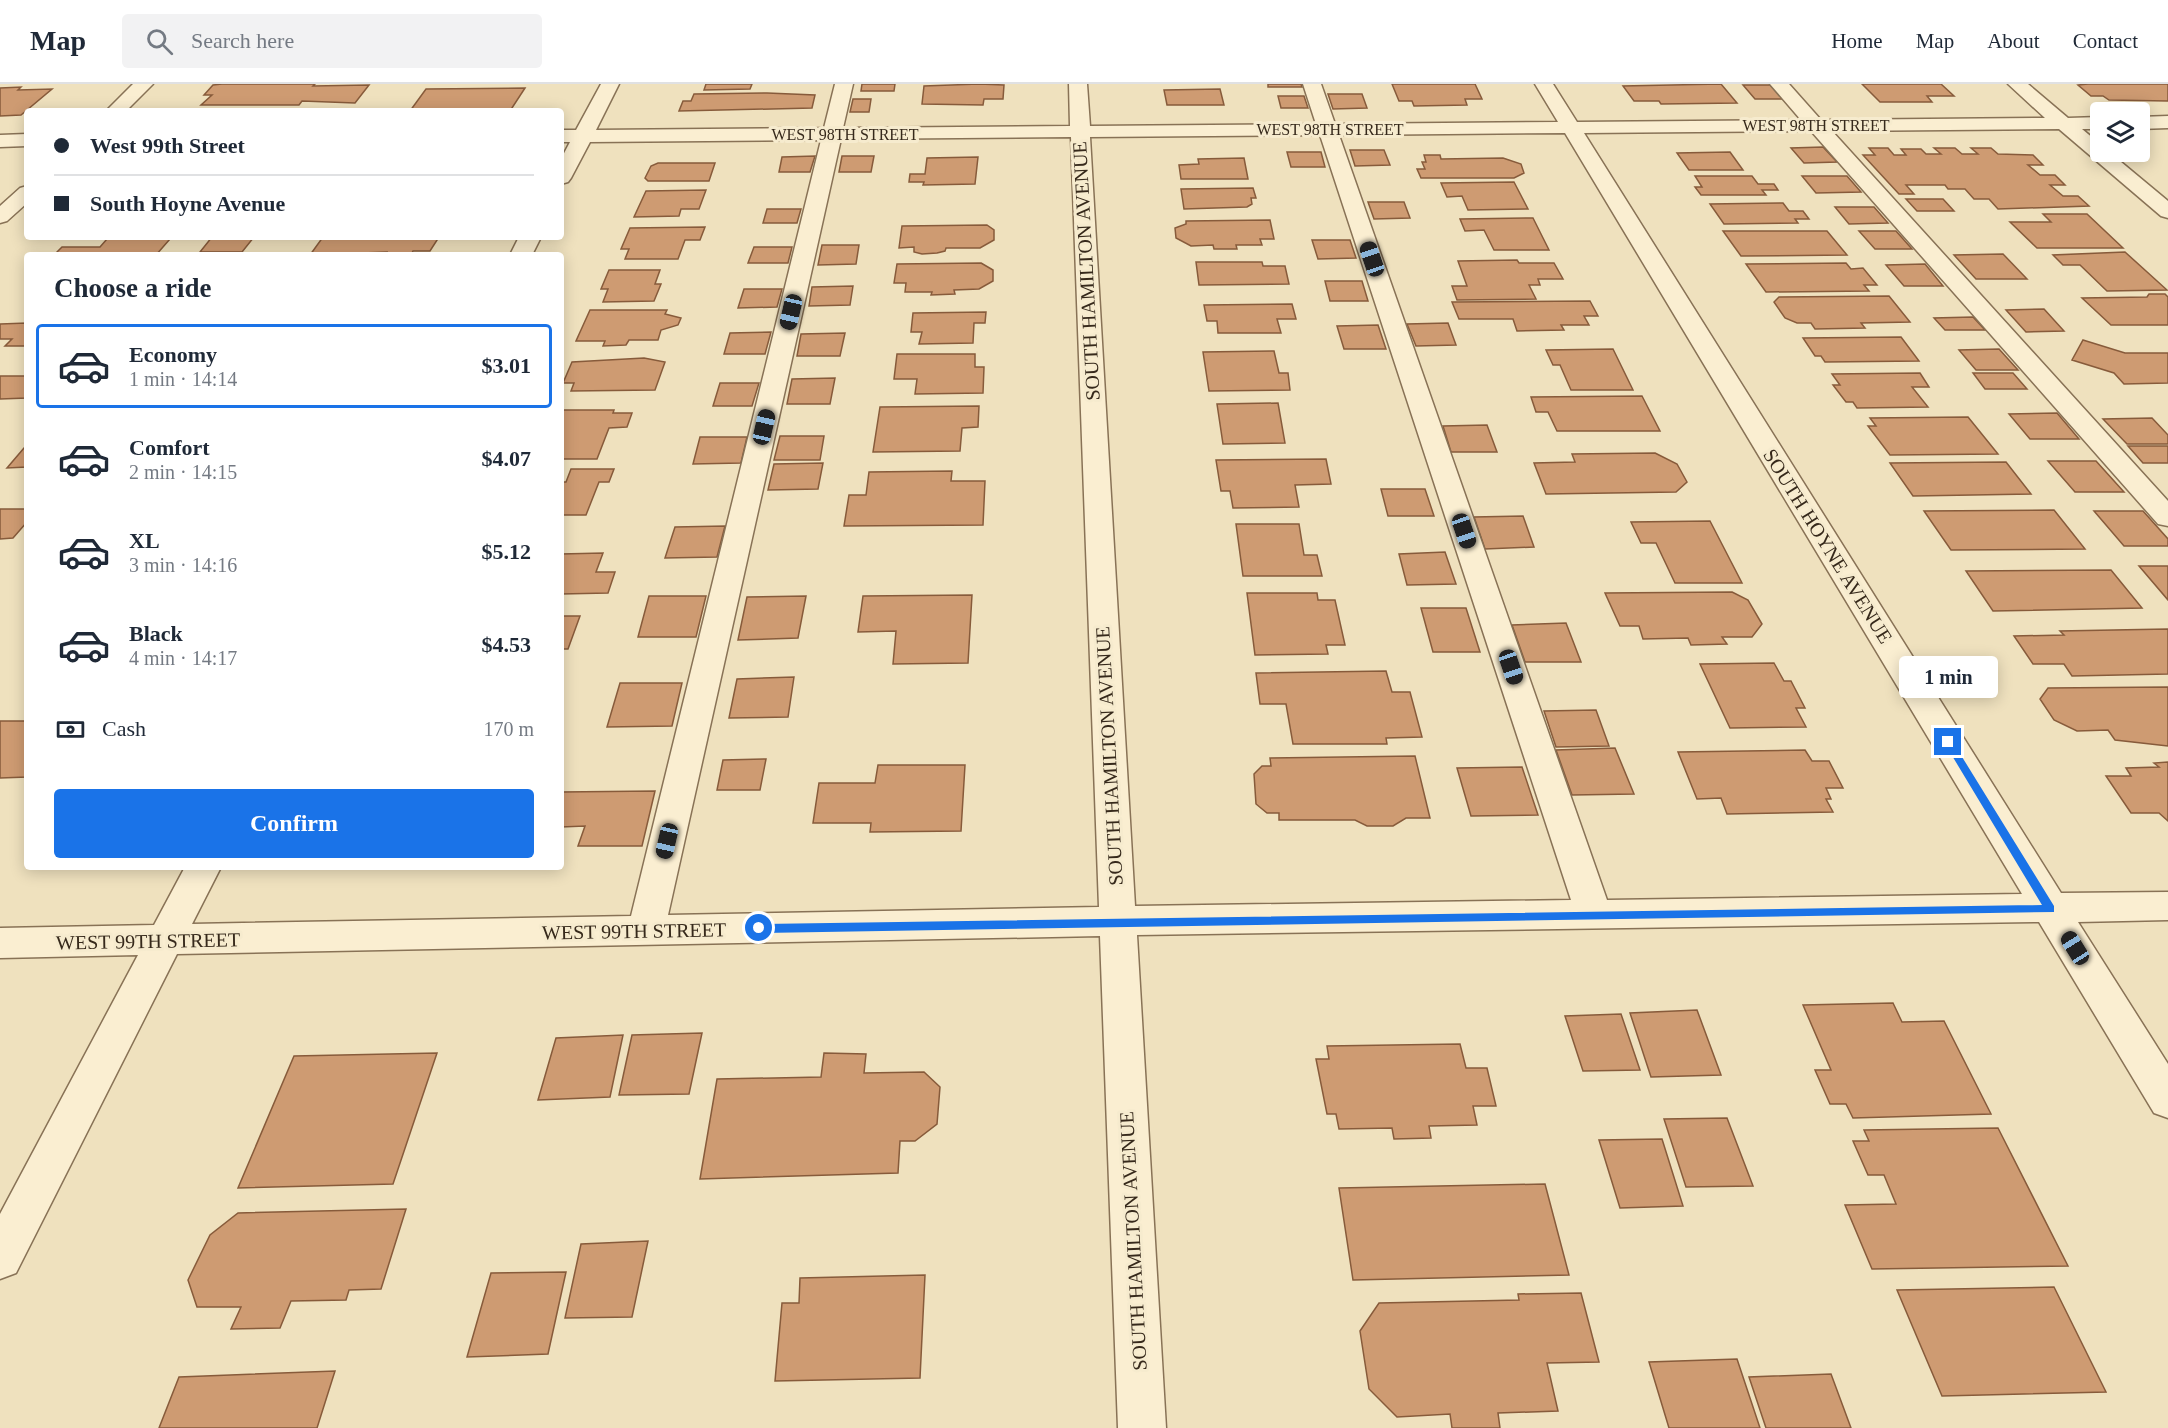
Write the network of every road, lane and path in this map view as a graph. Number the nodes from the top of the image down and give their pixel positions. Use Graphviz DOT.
graph roads {
  1 [pos="144,84"];
  2 [pos="609,84"];
  3 [pos="844,84"];
  4 [pos="1078,84"];
  5 [pos="1312,84"];
  6 [pos="1544,84"];
  7 [pos="1779,84"];
  8 [pos="2017,84"];
  9 [pos="118,108"];
  10 [pos="2168,122"];
  11 [pos="2064,123"];
  12 [pos="2090,123"];
  13 [pos="2150,123"];
  14 [pos="1816,125"];
  15 [pos="1571,127"];
  16 [pos="1328,129"];
  17 [pos="1080,132"];
  18 [pos="833,134"];
  19 [pos="564,136"];
  20 [pos="583,136"];
  21 [pos="0,141"];
  22 [pos="24,141"];
  23 [pos="564,172"];
  24 [pos="24,195"];
  25 [pos="2168,212"];
  26 [pos="0,217"];
  27 [pos="2168,518"];
  28 [pos="201,870"];
  29 [pos="2168,906"];
  30 [pos="2050,909"];
  31 [pos="1594,914"];
  32 [pos="1118,921"];
  33 [pos="646,931"];
  34 [pos="164,941"];
  35 [pos="0,943"];
  36 [pos="2168,1100"];
  37 [pos="0,1258"];
  38 [pos="1142,1428"];
  1 -- 9 [label="street"];
  2 -- 20 [label="street"];
  3 -- 18 [label="street"];
  4 -- 17 [label="street, SOUTH HAMILTON AVENUE"];
  5 -- 16 [label="street"];
  6 -- 15 [label="street, SOUTH HOYNE AVENUE"];
  7 -- 14 [label="street"];
  8 -- 11 [label="street"];
  10 -- 13 [label="street"];
  11 -- 12 [label="street, WEST 98TH STREET"];
  11 -- 14 [label="street, WEST 98TH STREET"];
  11 -- 25 [label="street"];
  14 -- 15 [label="street, WEST 98TH STREET"];
  14 -- 27 [label="street"];
  15 -- 16 [label="street, WEST 98TH STREET"];
  15 -- 30 [label="street, SOUTH HOYNE AVENUE"];
  16 -- 17 [label="street, WEST 98TH STREET"];
  16 -- 31 [label="street"];
  17 -- 18 [label="street, WEST 98TH STREET"];
  17 -- 32 [label="street, SOUTH HAMILTON AVENUE"];
  18 -- 20 [label="street, WEST 98TH STREET"];
  18 -- 33 [label="street"];
  19 -- 20 [label="street, WEST 98TH STREET"];
  20 -- 23 [label="street"];
  21 -- 22 [label="street"];
  24 -- 26 [label="street"];
  28 -- 34 [label="street"];
  29 -- 30 [label="street, WEST 99TH STREET"];
  30 -- 31 [label="street, WEST 99TH STREET"];
  30 -- 36 [label="street, SOUTH HOYNE AVENUE"];
  31 -- 32 [label="street, WEST 99TH STREET"];
  32 -- 33 [label="street, WEST 99TH STREET"];
  32 -- 38 [label="street, SOUTH HAMILTON AVENUE"];
  33 -- 34 [label="street, WEST 99TH STREET"];
  34 -- 35 [label="street, WEST 99TH STREET"];
  34 -- 37 [label="street"];
}
